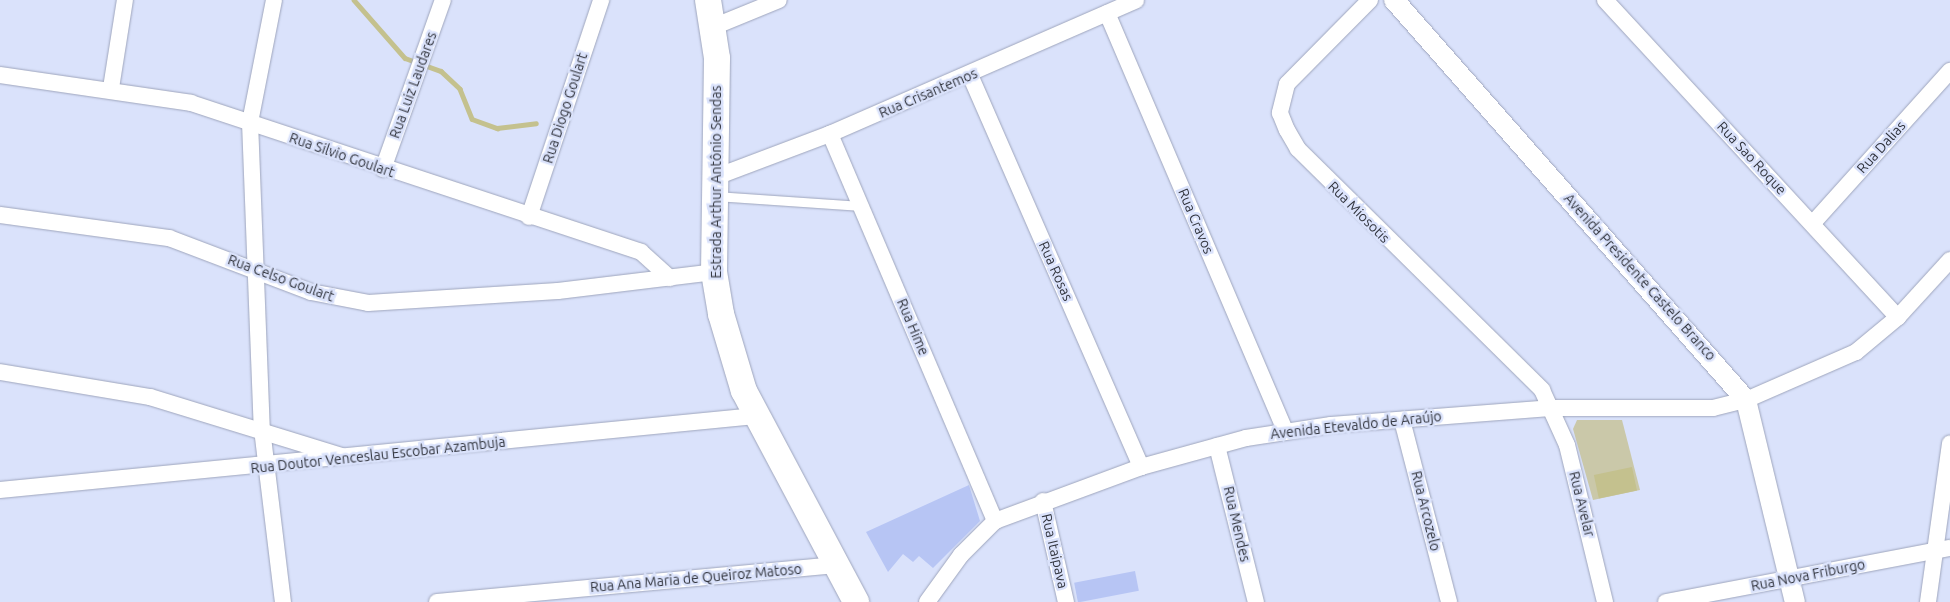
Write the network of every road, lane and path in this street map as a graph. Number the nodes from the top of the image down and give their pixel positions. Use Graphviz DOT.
graph roads {
  1 [pos="125,0"];
  2 [pos="274,0"];
  3 [pos="442,0"];
  4 [pos="601,0"];
  5 [pos="708,0"];
  6 [pos="779,0"];
  7 [pos="1136,0"];
  8 [pos="1370,0"];
  9 [pos="1394,0"];
  10 [pos="1606,0"];
  11 [pos="1107,13"];
  12 [pos="713,27"];
  13 [pos="1950,71"];
  14 [pos="0,74"];
  15 [pos="970,75"];
  16 [pos="111,88"];
  17 [pos="250,122"];
  18 [pos="830,134"];
  19 [pos="383,170"];
  20 [pos="716,187"];
  21 [pos="861,206"];
  22 [pos="0,215"];
  23 [pos="529,216"];
  24 [pos="1812,223"];
  25 [pos="1950,260"];
  26 [pos="254,269"];
  27 [pos="714,272"];
  28 [pos="670,278"];
  29 [pos="1898,317"];
  30 [pos="0,372"];
  31 [pos="1746,400"];
  32 [pos="1553,408"];
  33 [pos="756,416"];
  34 [pos="1402,420"];
  35 [pos="262,429"];
  36 [pos="1285,430"];
  37 [pos="1950,444"];
  38 [pos="1217,446"];
  39 [pos="346,458"];
  40 [pos="267,467"];
  41 [pos="1141,467"];
  42 [pos="0,490"];
  43 [pos="1043,501"];
  44 [pos="995,521"];
  45 [pos="1942,550"];
  46 [pos="836,565"];
  47 [pos="1790,579"];
  48 [pos="283,602"];
  49 [pos="437,602"];
  50 [pos="856,602"];
  51 [pos="928,602"];
  52 [pos="1066,602"];
  53 [pos="1256,602"];
  54 [pos="1449,602"];
  55 [pos="1605,602"];
  56 [pos="1666,602"];
  57 [pos="1795,602"];
  58 [pos="1928,602"];
  1 -- 16 [label="street"];
  2 -- 17 [label="street"];
  3 -- 19 [label="street, Rua Luiz Laudares"];
  4 -- 23 [label="street, Rua Diogo Goulart"];
  5 -- 12 [label="main road, Estrada Arthur Antônio Sendas"];
  6 -- 12 [label="street"];
  7 -- 11 [label="street, Rua Crisantemos"];
  8 -- 32 [label="street, Rua Miosotis"];
  9 -- 31 [label="street, Avenida Presidente Castelo Branco"];
  10 -- 24 [label="street, Rua Sao Roque"];
  11 -- 15 [label="street, Rua Crisantemos"];
  11 -- 36 [label="street, Rua Cravos"];
  12 -- 20 [label="main road, Estrada Arthur Antônio Sendas"];
  13 -- 24 [label="street, Rua Dalias"];
  14 -- 16 [label="street, Rua Silvio Goulart"];
  15 -- 18 [label="street, Rua Crisantemos"];
  15 -- 41 [label="street, Rua Rosas"];
  16 -- 17 [label="street, Rua Silvio Goulart"];
  17 -- 19 [label="street, Rua Silvio Goulart"];
  17 -- 26 [label="street"];
  18 -- 20 [label="street, Rua Crisantemos"];
  18 -- 21 [label="street, Rua Hime"];
  19 -- 23 [label="street, Rua Silvio Goulart"];
  20 -- 21 [label="lane"];
  20 -- 27 [label="main road, Estrada Arthur Antônio Sendas"];
  21 -- 44 [label="street, Rua Hime"];
  22 -- 26 [label="street, Rua Celso Goulart"];
  23 -- 28 [label="street, Rua Silvio Goulart"];
  24 -- 29 [label="street, Rua Sao Roque"];
  25 -- 29 [label="street, Avenida Etevaldo de Araújo"];
  26 -- 28 [label="street, Rua Celso Goulart"];
  26 -- 35 [label="street"];
  27 -- 28 [label="street, Rua Celso Goulart"];
  27 -- 33 [label="main road, Estrada Arthur Antônio Sendas"];
  29 -- 31 [label="street, Avenida Etevaldo de Araújo"];
  30 -- 35 [label="street"];
  31 -- 32 [label="street, Avenida Etevaldo de Araújo"];
  31 -- 47 [label="street, Avenida Presidente Castelo Branco"];
  32 -- 34 [label="street, Avenida Etevaldo de Araújo"];
  32 -- 55 [label="street, Rua Avelar"];
  33 -- 39 [label="street, Rua Doutor Venceslau Escobar Azambuja"];
  33 -- 46 [label="main road, Estrada Arthur Antônio Sendas"];
  34 -- 36 [label="street, Avenida Etevaldo de Araújo"];
  34 -- 54 [label="street, Rua Arcozelo"];
  35 -- 39 [label="street"];
  35 -- 40 [label="street"];
  36 -- 38 [label="street, Avenida Etevaldo de Araújo"];
  37 -- 45 [label="street"];
  38 -- 41 [label="street, Avenida Etevaldo de Araújo"];
  38 -- 53 [label="street, Rua Mendes"];
  39 -- 40 [label="street, Rua Doutor Venceslau Escobar Azambuja"];
  40 -- 42 [label="street, Rua Doutor Venceslau Escobar Azambuja"];
  40 -- 48 [label="street"];
  41 -- 43 [label="street, Avenida Etevaldo de Araújo"];
  43 -- 44 [label="street, Avenida Etevaldo de Araújo"];
  43 -- 52 [label="street, Rua Itaipava"];
  44 -- 51 [label="street, Avenida Etevaldo de Araújo"];
  45 -- 47 [label="street, Rua Nova Friburgo"];
  45 -- 58 [label="street"];
  46 -- 49 [label="street, Rua Ana Maria de Queiroz Matoso"];
  46 -- 50 [label="main road, Estrada Arthur Antônio Sendas"];
  47 -- 56 [label="street, Rua Nova Friburgo"];
  47 -- 57 [label="street, Avenida Presidente Castelo Branco"];
}
